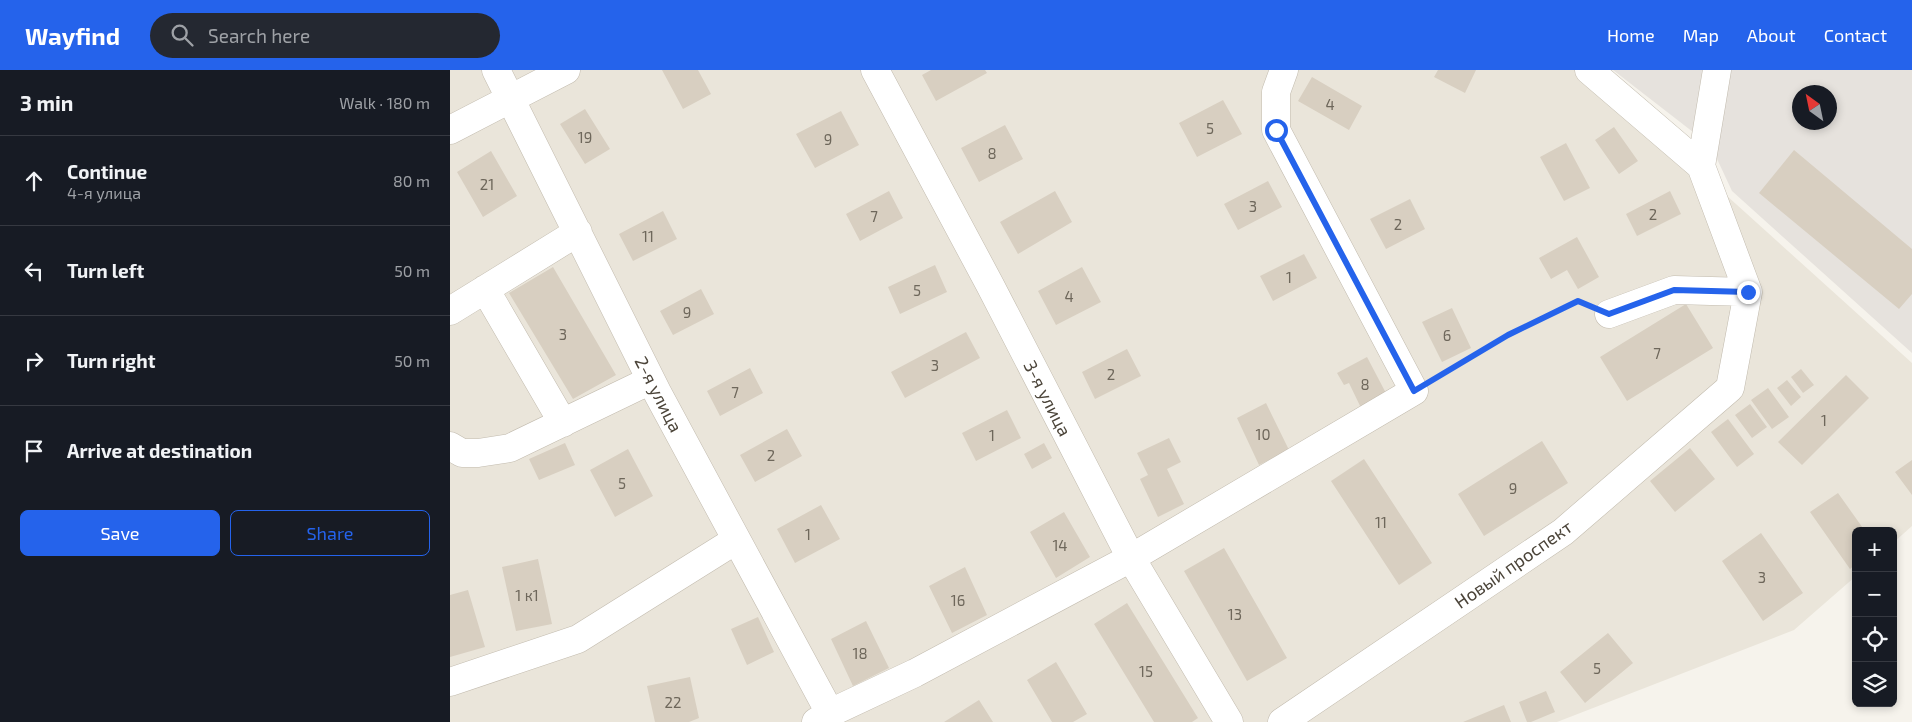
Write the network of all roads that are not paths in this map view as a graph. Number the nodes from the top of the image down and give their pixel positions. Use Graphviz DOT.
graph roads {
  1 [pos="496,70"];
  2 [pos="566,70"];
  3 [pos="875,70"];
  4 [pos="1284,70"];
  5 [pos="1589,70"];
  6 [pos="1717,70"];
  7 [pos="511,98"];
  8 [pos="450,130"];
  9 [pos="1702,166"];
  10 [pos="578,232"];
  11 [pos="485,289"];
  12 [pos="1748,292"];
  13 [pos="450,311"];
  14 [pos="1609,314"];
  15 [pos="651,380"];
  16 [pos="563,423"];
  17 [pos="450,446"];
  18 [pos="736,540"];
  19 [pos="1131,558"];
  20 [pos="450,682"];
  21 [pos="823,718"];
  22 [pos="1229,722"];
  23 [pos="1282,722"];
  1 -- 7 [label="street, 2-я улица"];
  2 -- 7 [label="street"];
  3 -- 19 [label="street, 3-я улица"];
  4 -- 19 [label="street"];
  5 -- 9 [label="street"];
  6 -- 9 [label="street"];
  7 -- 8 [label="street"];
  7 -- 10 [label="street, 2-я улица"];
  9 -- 12 [label="street"];
  10 -- 11 [label="street"];
  10 -- 15 [label="street, 2-я улица"];
  11 -- 13 [label="street"];
  11 -- 16 [label="street"];
  12 -- 14 [label="street"];
  12 -- 23 [label="street, Новый проспект"];
  15 -- 16 [label="street"];
  15 -- 18 [label="street, 2-я улица"];
  16 -- 17 [label="street"];
  18 -- 20 [label="street"];
  18 -- 21 [label="street, 2-я улица"];
  19 -- 21 [label="street"];
  19 -- 22 [label="street, 3-я улица"];
}
